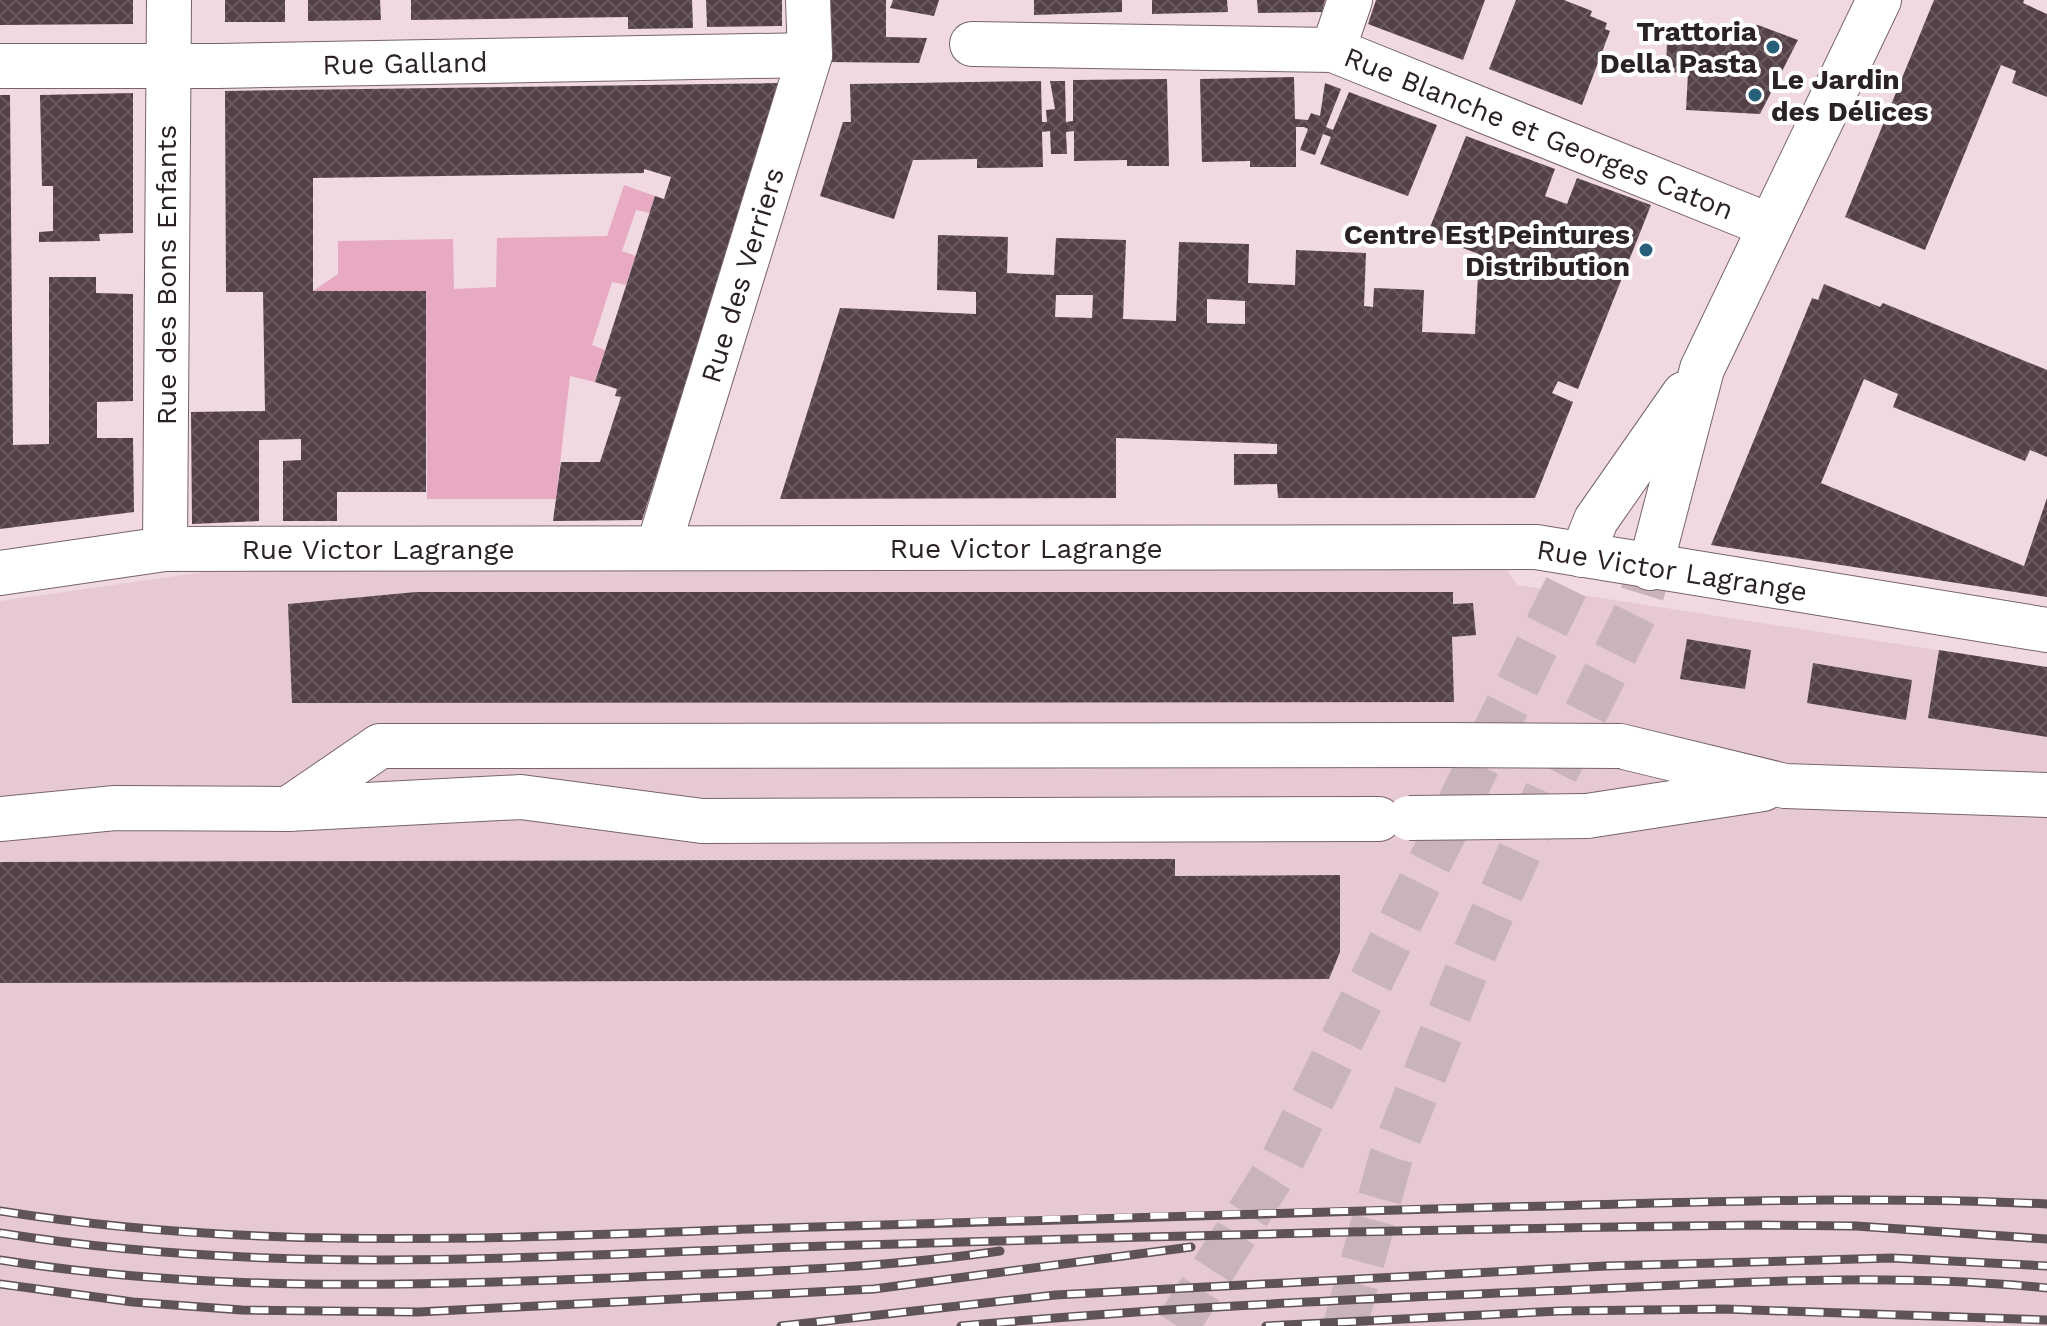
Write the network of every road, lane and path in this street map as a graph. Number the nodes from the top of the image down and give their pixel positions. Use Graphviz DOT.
graph roads {
  1 [pos="169,0"];
  2 [pos="808,0"];
  3 [pos="1350,0"];
  4 [pos="1879,0"];
  5 [pos="972,44"];
  6 [pos="1333,50"];
  7 [pos="810,55"];
  8 [pos="0,66"];
  9 [pos="167,67"];
  10 [pos="1768,225"];
  11 [pos="1702,369"];
  12 [pos="658,548"];
  13 [pos="165,549"];
  14 [pos="1582,555"];
  15 [pos="1650,568"];
  16 [pos="0,573"];
  17 [pos="2047,630"];
  18 [pos="1785,786"];
  19 [pos="2047,795"];
  20 [pos="288,809"];
  21 [pos="0,819"];
  1 -- 9 [label="street, Rue des Bons Enfants"];
  2 -- 7 [label="street, Rue des Verriers"];
  3 -- 6 [label="street"];
  4 -- 10 [label="street"];
  5 -- 6 [label="street, Rue Blanche et Georges Caton"];
  6 -- 10 [label="street, Rue Blanche et Georges Caton"];
  7 -- 9 [label="street, Rue Galland"];
  7 -- 12 [label="street, Rue des Verriers"];
  8 -- 9 [label="street, Rue Galland"];
  9 -- 13 [label="street, Rue des Bons Enfants"];
  10 -- 11 [label="street"];
  11 -- 14 [label="street"];
  11 -- 15 [label="street"];
  12 -- 13 [label="street, Rue Victor Lagrange"];
  12 -- 14 [label="street, Rue Victor Lagrange"];
  13 -- 16 [label="street, Rue Victor Lagrange"];
  14 -- 15 [label="street, Rue Victor Lagrange"];
  15 -- 17 [label="street, Rue Victor Lagrange"];
  18 -- 19 [label="street"];
  18 -- 20 [label="street, bridge"];
  18 -- 20 [label="street, bridge"];
  20 -- 21 [label="street"];
}
